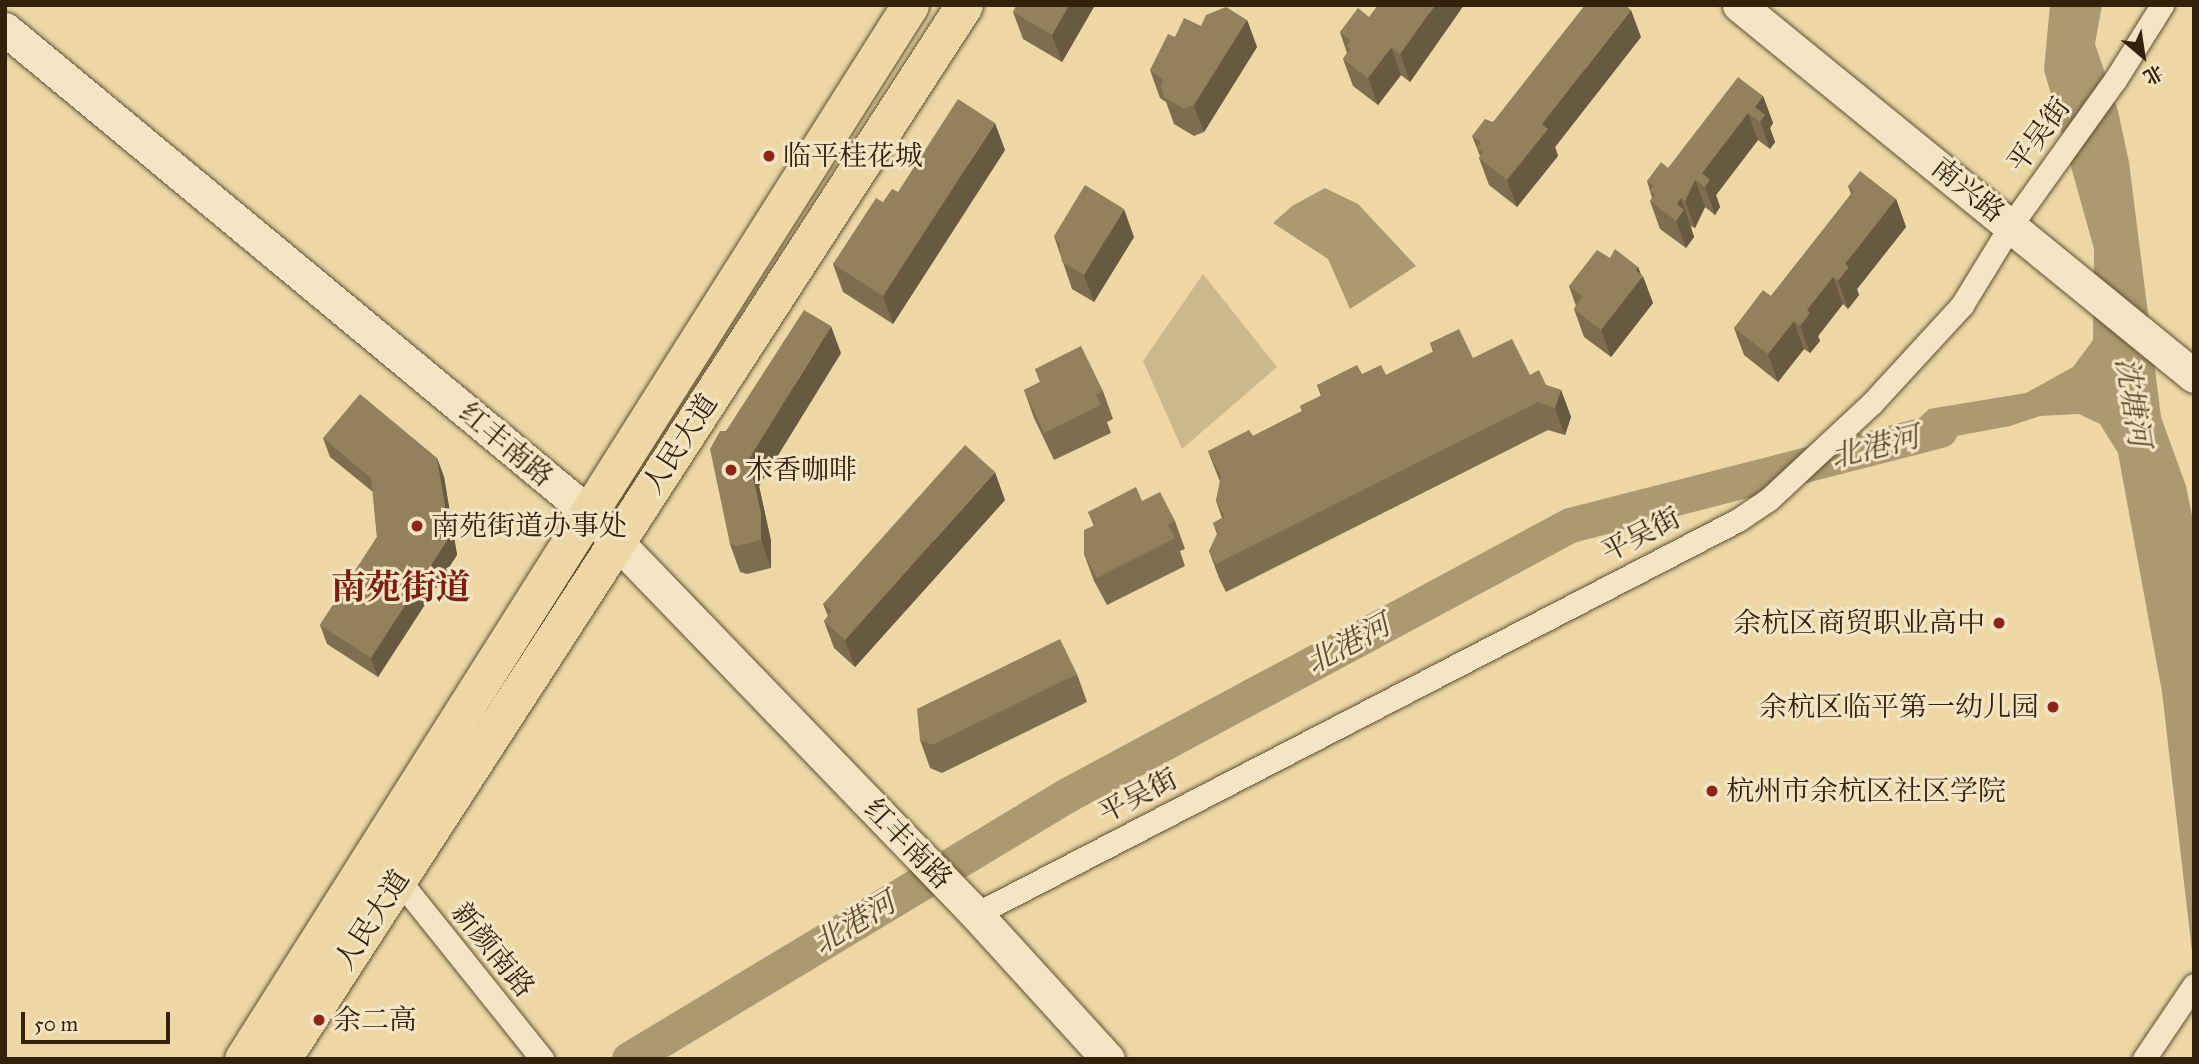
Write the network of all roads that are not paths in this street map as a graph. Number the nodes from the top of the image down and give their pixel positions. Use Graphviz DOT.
graph roads {
  1 [pos="910,5"];
  2 [pos="964,5"];
  3 [pos="1739,5"];
  4 [pos="2162,5"];
  5 [pos="5,29"];
  6 [pos="2011,225"];
  7 [pos="2194,376"];
  8 [pos="589,513"];
  9 [pos="616,542"];
  10 [pos="398,879"];
  11 [pos="975,913"];
  12 [pos="2194,985"];
  13 [pos="243,1059"];
  14 [pos="282,1059"];
  15 [pos="542,1059"];
  16 [pos="1108,1059"];
  17 [pos="2144,1059"];
  1 -- 8 [label="main road, 人民大道"];
  2 -- 9 [label="main road, 人民大道"];
  3 -- 6 [label="street, 南兴路"];
  4 -- 6 [label="street, 平吴街"];
  5 -- 8 [label="street, 红丰南路"];
  6 -- 7 [label="street, 南兴路"];
  6 -- 11 [label="street, 平吴街"];
  8 -- 9 [label="street, 红丰南路"];
  8 -- 13 [label="main road, 人民大道"];
  9 -- 10 [label="main road, 人民大道"];
  9 -- 11 [label="street, 红丰南路"];
  10 -- 14 [label="main road, 人民大道"];
  10 -- 15 [label="street, 新颜南路"];
  11 -- 16 [label="street, 红丰南路"];
  12 -- 17 [label="street"];
}
